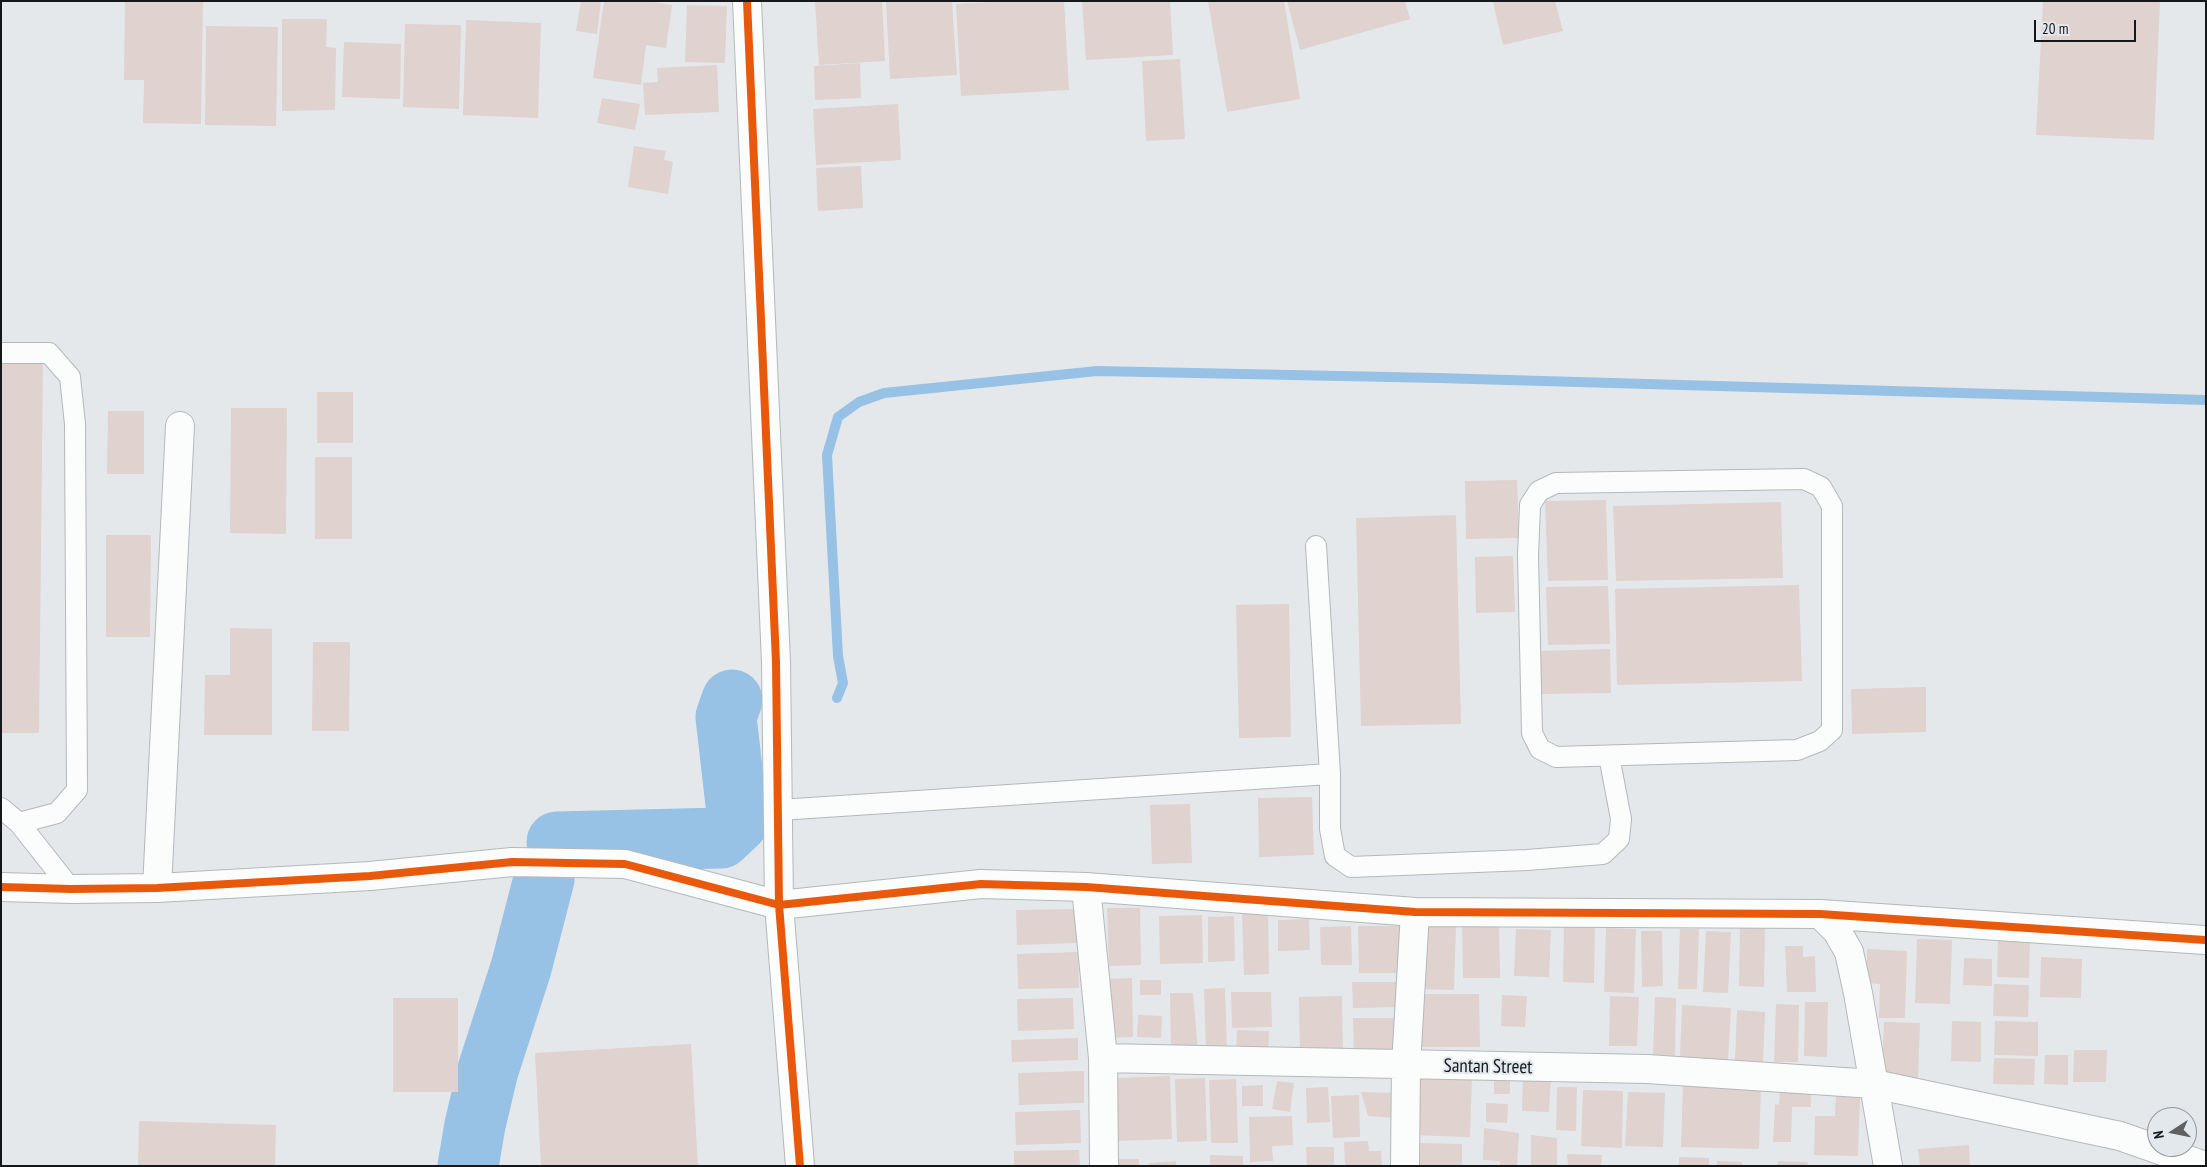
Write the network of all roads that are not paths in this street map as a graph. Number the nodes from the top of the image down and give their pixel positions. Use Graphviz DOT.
graph roads {
  1 [pos="747,1"];
  2 [pos="1,353"];
  3 [pos="180,426"];
  4 [pos="1316,546"];
  5 [pos="1609,756"];
  6 [pos="1330,774"];
  7 [pos="1,808"];
  8 [pos="778,810"];
  9 [pos="19,823"];
  10 [pos="1,887"];
  11 [pos="157,888"];
  12 [pos="1086,888"];
  13 [pos="71,889"];
  14 [pos="779,905"];
  15 [pos="1415,912"];
  16 [pos="1820,914"];
  17 [pos="2204,940"];
  18 [pos="1103,1058"];
  19 [pos="1406,1065"];
  20 [pos="1874,1084"];
  21 [pos="800,1166"];
  22 [pos="1104,1166"];
  23 [pos="1405,1166"];
  24 [pos="1888,1166"];
  25 [pos="2205,1166"];
  1 -- 8 [label="street"];
  2 -- 9 [label="lane"];
  3 -- 11 [label="street"];
  4 -- 6 [label="lane"];
  5 -- 5 [label="lane"];
  5 -- 6 [label="lane"];
  6 -- 8 [label="lane"];
  7 -- 9 [label="lane"];
  8 -- 14 [label="street"];
  9 -- 13 [label="lane"];
  10 -- 13 [label="street"];
  11 -- 13 [label="street"];
  11 -- 14 [label="street"];
  12 -- 14 [label="street"];
  12 -- 15 [label="street"];
  12 -- 18 [label="street"];
  14 -- 21 [label="street"];
  15 -- 16 [label="street"];
  15 -- 19 [label="street"];
  16 -- 17 [label="street"];
  16 -- 20 [label="street"];
  18 -- 19 [label="street, Santan Street"];
  18 -- 22 [label="street"];
  19 -- 20 [label="street, Santan Street"];
  19 -- 23 [label="street"];
  20 -- 24 [label="street"];
  20 -- 25 [label="street, Santan Street"];
}
